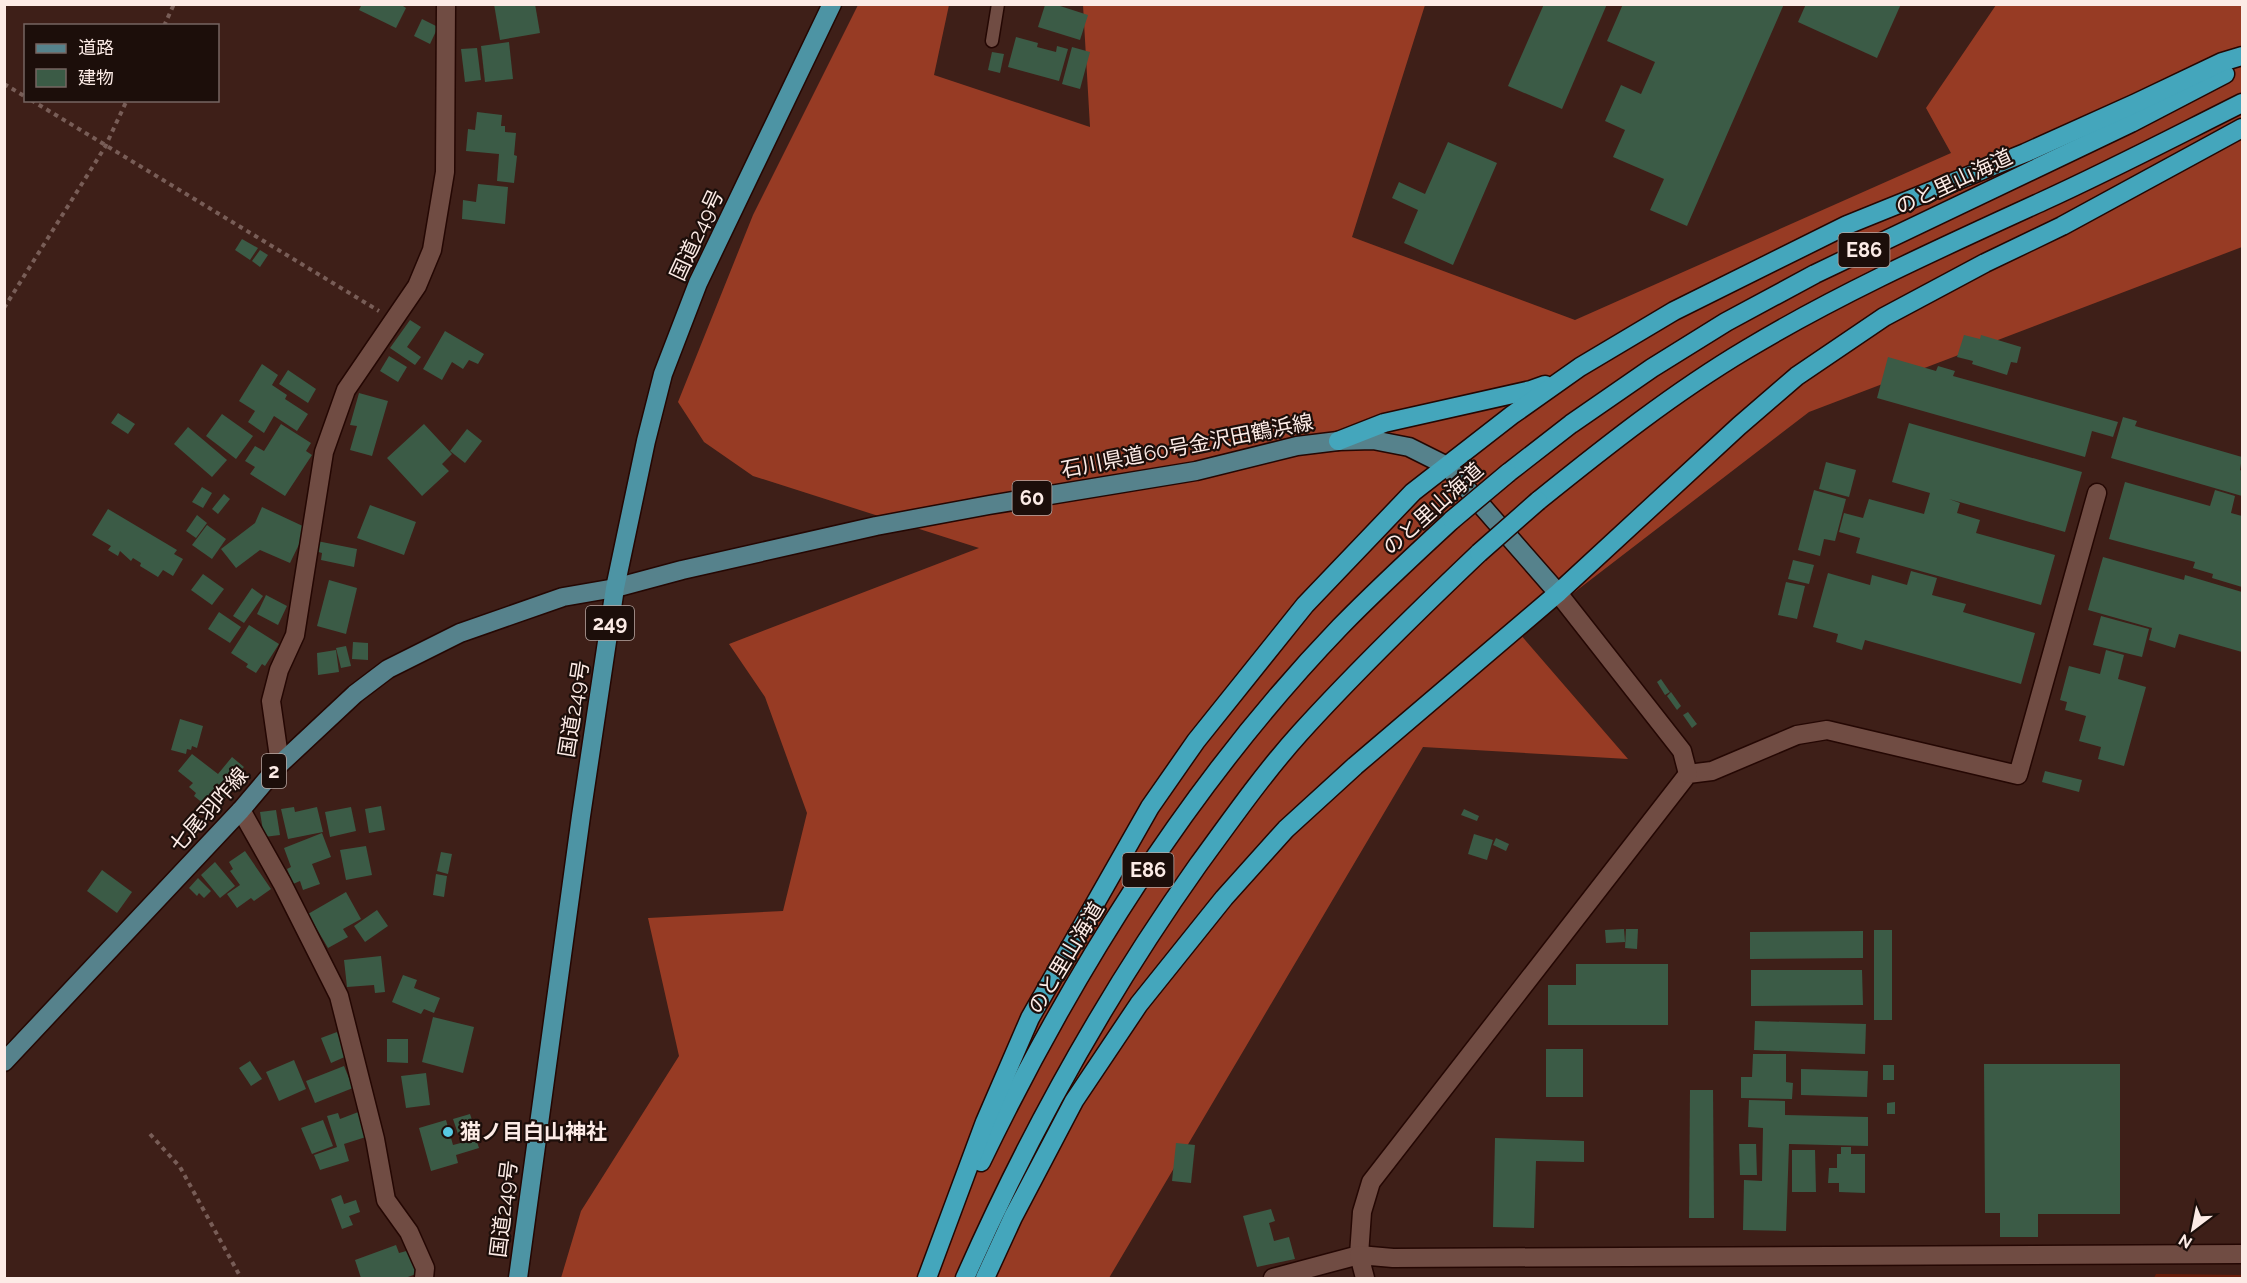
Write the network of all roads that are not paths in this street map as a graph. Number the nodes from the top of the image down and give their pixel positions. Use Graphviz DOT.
graph roads {
  1 [pos="446,4"];
  2 [pos="832,4"];
  3 [pos="998,4"];
  4 [pos="992,41"];
  5 [pos="2242,56"];
  6 [pos="2242,66"];
  7 [pos="2242,103"];
  8 [pos="2242,128"];
  9 [pos="1568,376"];
  10 [pos="1338,441"];
  11 [pos="1447,466"];
  12 [pos="2097,493"];
  13 [pos="615,588"];
  14 [pos="1558,593"];
  15 [pos="280,764"];
  16 [pos="1688,774"];
  17 [pos="241,810"];
  18 [pos="4,1062"];
  19 [pos="2242,1254"];
  20 [pos="1359,1255"];
  21 [pos="424,1278"];
  22 [pos="518,1278"];
  23 [pos="928,1278"];
  24 [pos="965,1278"];
  25 [pos="985,1278"];
  26 [pos="1273,1278"];
  27 [pos="1365,1278"];
  1 -- 15 [label="street"];
  2 -- 13 [label="highway, 国道249号 / 249"];
  3 -- 4 [label="lane"];
  5 -- 9 [label="highway"];
  6 -- 23 [label="highway, のと里山海道 / E86, bridge"];
  7 -- 24 [label="highway, E86, bridge"];
  8 -- 14 [label="highway"];
  9 -- 10 [label="highway"];
  9 -- 11 [label="highway"];
  10 -- 11 [label="main road, 石川県道60号金沢田鶴浜線 / 60"];
  10 -- 13 [label="main road, 石川県道60号金沢田鶴浜線 / 60"];
  11 -- 14 [label="main road, 60"];
  11 -- 23 [label="highway"];
  12 -- 16 [label="street"];
  13 -- 15 [label="main road, 七尾羽咋線 / 2"];
  13 -- 22 [label="highway, 国道249号 / 249"];
  14 -- 16 [label="street"];
  14 -- 25 [label="highway"];
  15 -- 17 [label="main road, 七尾羽咋線 / 2"];
  16 -- 20 [label="street"];
  17 -- 18 [label="main road, 七尾羽咋線 / 2"];
  17 -- 21 [label="street"];
  19 -- 20 [label="street"];
  20 -- 26 [label="street"];
  20 -- 27 [label="street"];
}
